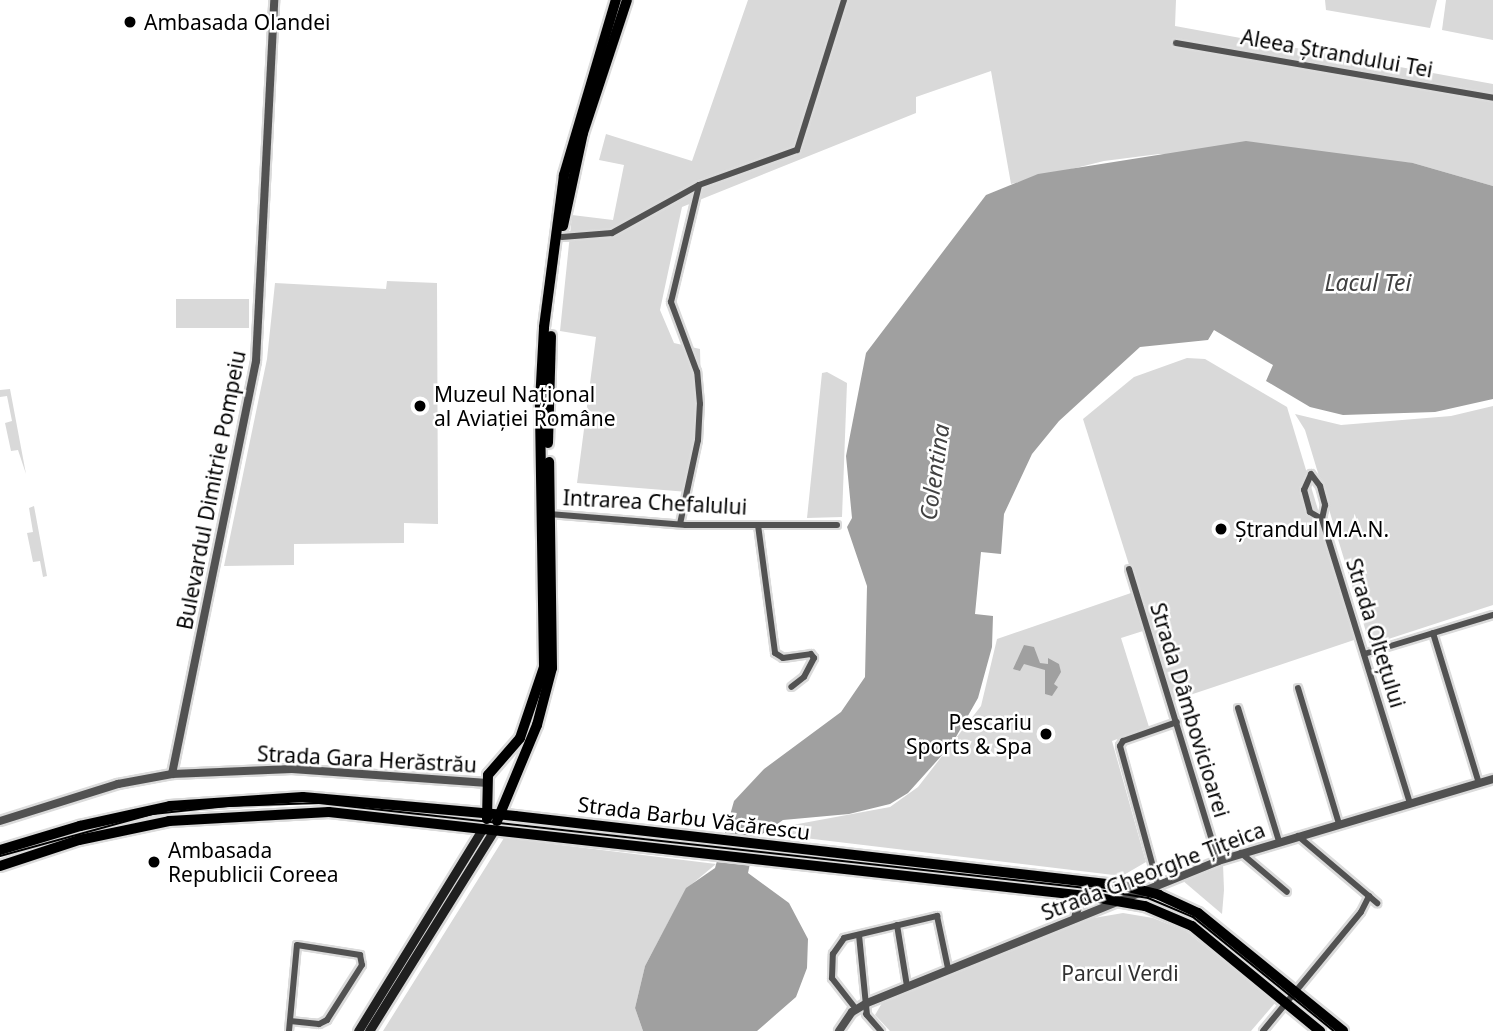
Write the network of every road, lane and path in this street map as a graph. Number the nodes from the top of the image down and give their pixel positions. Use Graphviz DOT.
graph roads {
  1 [pos="274,0"];
  2 [pos="616,0"];
  3 [pos="626,0"];
  4 [pos="844,0"];
  5 [pos="1176,43"];
  6 [pos="1493,98"];
  7 [pos="699,185"];
  8 [pos="562,237"];
  9 [pos="547,514"];
  10 [pos="1322,519"];
  11 [pos="680,524"];
  12 [pos="758,525"];
  13 [pos="837,526"];
  14 [pos="1129,569"];
  15 [pos="1493,615"];
  16 [pos="1433,633"];
  17 [pos="1364,654"];
  18 [pos="790,687"];
  19 [pos="1298,688"];
  20 [pos="1238,708"];
  21 [pos="1177,722"];
  22 [pos="503,758"];
  23 [pos="172,774"];
  24 [pos="1493,779"];
  25 [pos="487,783"];
  26 [pos="1479,783"];
  27 [pos="511,785"];
  28 [pos="1410,804"];
  29 [pos="494,814"];
  30 [pos="0,821"];
  31 [pos="1339,824"];
  32 [pos="489,829"];
  33 [pos="1298,836"];
  34 [pos="1279,841"];
  35 [pos="0,850"];
  36 [pos="1241,853"];
  37 [pos="1219,861"];
  38 [pos="0,866"];
  39 [pos="1158,886"];
  40 [pos="1146,891"];
  41 [pos="1287,892"];
  42 [pos="1072,895"];
  43 [pos="1368,896"];
  44 [pos="1121,901"];
  45 [pos="1377,903"];
  46 [pos="1075,918"];
  47 [pos="897,925"];
  48 [pos="859,935"];
  49 [pos="948,968"];
  50 [pos="907,986"];
  51 [pos="1296,992"];
  52 [pos="1287,1003"];
  53 [pos="861,1006"];
  54 [pos="290,1021"];
  55 [pos="289,1031"];
  56 [pos="358,1031"];
  57 [pos="369,1031"];
  58 [pos="839,1031"];
  59 [pos="881,1031"];
  60 [pos="1263,1031"];
  61 [pos="1320,1031"];
  62 [pos="1343,1031"];
  1 -- 23 [label="street, Bulevardul Dimitrie Pompeiu"];
  2 -- 9 [label="main road"];
  3 -- 8 [label="main road"];
  4 -- 7 [label="street"];
  5 -- 6 [label="street, Aleea Ștrandului Tei"];
  7 -- 8 [label="street"];
  7 -- 11 [label="street"];
  8 -- 9 [label="main road"];
  9 -- 11 [label="street, Intrarea Chefalului"];
  9 -- 22 [label="main road"];
  9 -- 27 [label="main road"];
  10 -- 10 [label="street, Strada Oltețului"];
  10 -- 17 [label="street, Strada Oltețului"];
  11 -- 12 [label="street, Intrarea Chefalului"];
  12 -- 13 [label="street, Intrarea Chefalului"];
  12 -- 18 [label="street, Intrarea Chefalului"];
  14 -- 21 [label="street, Strada Dâmbovicioarei"];
  15 -- 16 [label="street"];
  16 -- 17 [label="street"];
  16 -- 26 [label="street"];
  17 -- 28 [label="street, Strada Oltețului"];
  19 -- 31 [label="street"];
  20 -- 34 [label="street"];
  21 -- 37 [label="street, Strada Dâmbovicioarei"];
  21 -- 39 [label="street"];
  22 -- 25 [label="main road"];
  22 -- 27 [label="main road"];
  23 -- 25 [label="street, Strada Gara Herăstrău"];
  23 -- 30 [label="street, Strada Gara Herăstrău"];
  24 -- 26 [label="street, Strada Gheorghe Țițeica"];
  25 -- 29 [label="main road"];
  26 -- 28 [label="street, Strada Gheorghe Țițeica"];
  27 -- 29 [label="main road"];
  28 -- 31 [label="street, Strada Gheorghe Țițeica"];
  29 -- 32 [label="main road"];
  29 -- 35 [label="main road, Strada Barbu Văcărescu"];
  29 -- 40 [label="main road, Strada Barbu Văcărescu"];
  31 -- 33 [label="street, Strada Gheorghe Țițeica"];
  32 -- 38 [label="main road, Strada Barbu Văcărescu"];
  32 -- 42 [label="main road, Strada Barbu Văcărescu"];
  32 -- 56 [label="main road"];
  32 -- 57 [label="main road"];
  33 -- 34 [label="street, Strada Gheorghe Țițeica"];
  33 -- 43 [label="street"];
  34 -- 36 [label="street, Strada Gheorghe Țițeica"];
  36 -- 37 [label="street, Strada Gheorghe Țițeica"];
  36 -- 41 [label="street"];
  37 -- 39 [label="street, Strada Gheorghe Țițeica"];
  39 -- 40 [label="street, Strada Gheorghe Țițeica"];
  40 -- 44 [label="street, Strada Gheorghe Țițeica"];
  40 -- 51 [label="main road, Strada Barbu Văcărescu"];
  42 -- 44 [label="main road, Strada Barbu Văcărescu"];
  42 -- 46 [label="street"];
  43 -- 45 [label="street"];
  43 -- 51 [label="street"];
  44 -- 46 [label="street, Strada Gheorghe Țițeica"];
  44 -- 52 [label="main road, Strada Barbu Văcărescu"];
  46 -- 49 [label="street, Strada Gheorghe Țițeica"];
  47 -- 48 [label="street"];
  47 -- 49 [label="street"];
  47 -- 50 [label="street"];
  48 -- 53 [label="street"];
  48 -- 53 [label="street"];
  49 -- 50 [label="street, Strada Gheorghe Țițeica"];
  50 -- 53 [label="street, Strada Gheorghe Țițeica"];
  51 -- 52 [label="street"];
  51 -- 62 [label="main road, Strada Barbu Văcărescu"];
  52 -- 60 [label="street"];
  52 -- 61 [label="main road, Strada Barbu Văcărescu"];
  53 -- 58 [label="street, Strada Gheorghe Țițeica"];
  53 -- 59 [label="street"];
  54 -- 54 [label="street"];
  54 -- 55 [label="street"];
}
